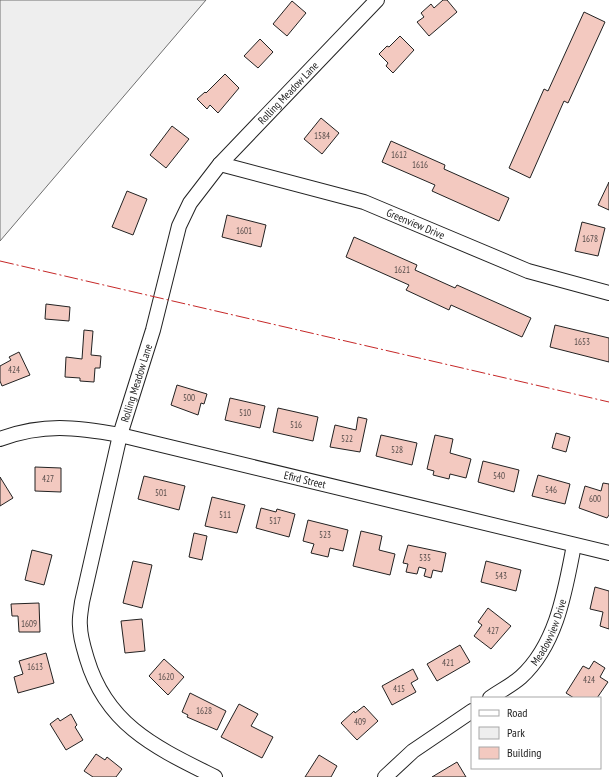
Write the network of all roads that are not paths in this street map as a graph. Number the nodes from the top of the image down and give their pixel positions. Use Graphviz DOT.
graph roads {
  1 [pos="377,0"];
  2 [pos="220,164"];
  3 [pos="609,293"];
  4 [pos="120,435"];
  5 [pos="0,439"];
  6 [pos="574,545"];
  7 [pos="609,553"];
  8 [pos="492,697"];
  9 [pos="471,711"];
  10 [pos="215,777"];
  11 [pos="385,777"];
  1 -- 2 [label="street, Rolling Meadow Lane"];
  2 -- 3 [label="street, Greenview Drive"];
  2 -- 4 [label="street, Rolling Meadow Lane"];
  4 -- 5 [label="street, Efird Street"];
  4 -- 6 [label="street, Efird Street"];
  4 -- 10 [label="street, Rolling Meadow Lane"];
  6 -- 7 [label="street, Efird Street"];
  6 -- 8 [label="street, Meadowview Drive"];
  9 -- 11 [label="street"];
}
